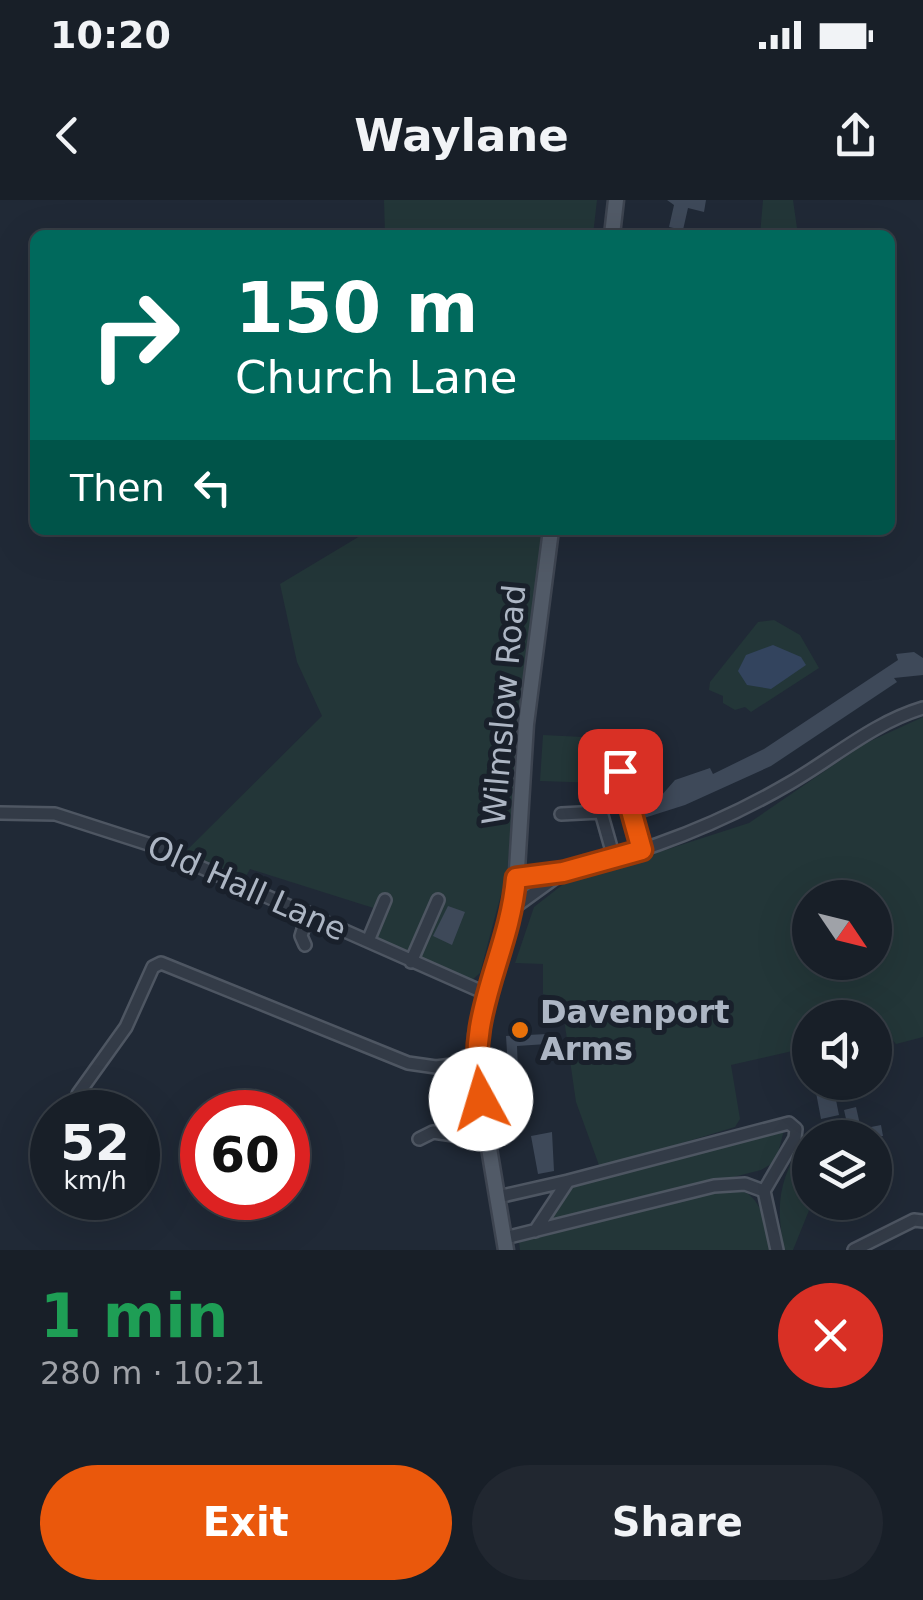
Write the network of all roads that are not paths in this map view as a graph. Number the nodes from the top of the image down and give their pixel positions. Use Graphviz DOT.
graph roads {
  1 [pos="616,200"];
  2 [pos="613,230"];
  3 [pos="550,535"];
  4 [pos="923,708"];
  5 [pos="620,771"];
  6 [pos="0,814"];
  7 [pos="560,814"];
  8 [pos="642,850"];
  9 [pos="614,858"];
  10 [pos="563,872"];
  11 [pos="516,882"];
  12 [pos="386,900"];
  13 [pos="438,900"];
  14 [pos="512,909"];
  15 [pos="308,913"];
  16 [pos="368,942"];
  17 [pos="305,945"];
  18 [pos="412,962"];
  19 [pos="485,993"];
  20 [pos="476,1062"];
  21 [pos="81,1090"];
  22 [pos="419,1139"];
  23 [pos="488,1140"];
  24 [pos="568,1181"];
  25 [pos="764,1192"];
  26 [pos="498,1197"];
  27 [pos="923,1221"];
  28 [pos="536,1231"];
  29 [pos="506,1244"];
  30 [pos="777,1250"];
  31 [pos="854,1250"];
  1 -- 2 [label="main road"];
  3 -- 11 [label="main road, Wilmslow Road"];
  4 -- 8 [label="street"];
  5 -- 8 [label="street"];
  6 -- 15 [label="street, Old Hall Lane"];
  7 -- 9 [label="street"];
  8 -- 9 [label="street"];
  9 -- 10 [label="street"];
  10 -- 11 [label="street"];
  10 -- 14 [label="street"];
  11 -- 14 [label="main road, Wilmslow Road"];
  12 -- 16 [label="street"];
  13 -- 18 [label="street"];
  14 -- 19 [label="main road, Wilmslow Road"];
  15 -- 16 [label="street, Old Hall Lane"];
  15 -- 17 [label="street"];
  16 -- 18 [label="street, Old Hall Lane"];
  18 -- 19 [label="street, Old Hall Lane"];
  19 -- 20 [label="main road, Wilmslow Road"];
  20 -- 21 [label="street"];
  20 -- 23 [label="main road, Wilmslow Road"];
  22 -- 23 [label="street"];
  23 -- 26 [label="main road, Wilmslow Road"];
  24 -- 25 [label="street"];
  24 -- 26 [label="street"];
  24 -- 28 [label="street"];
  25 -- 28 [label="street"];
  25 -- 30 [label="street"];
  26 -- 29 [label="main road, Wilmslow Road"];
  27 -- 31 [label="street"];
  28 -- 29 [label="street"];
}
